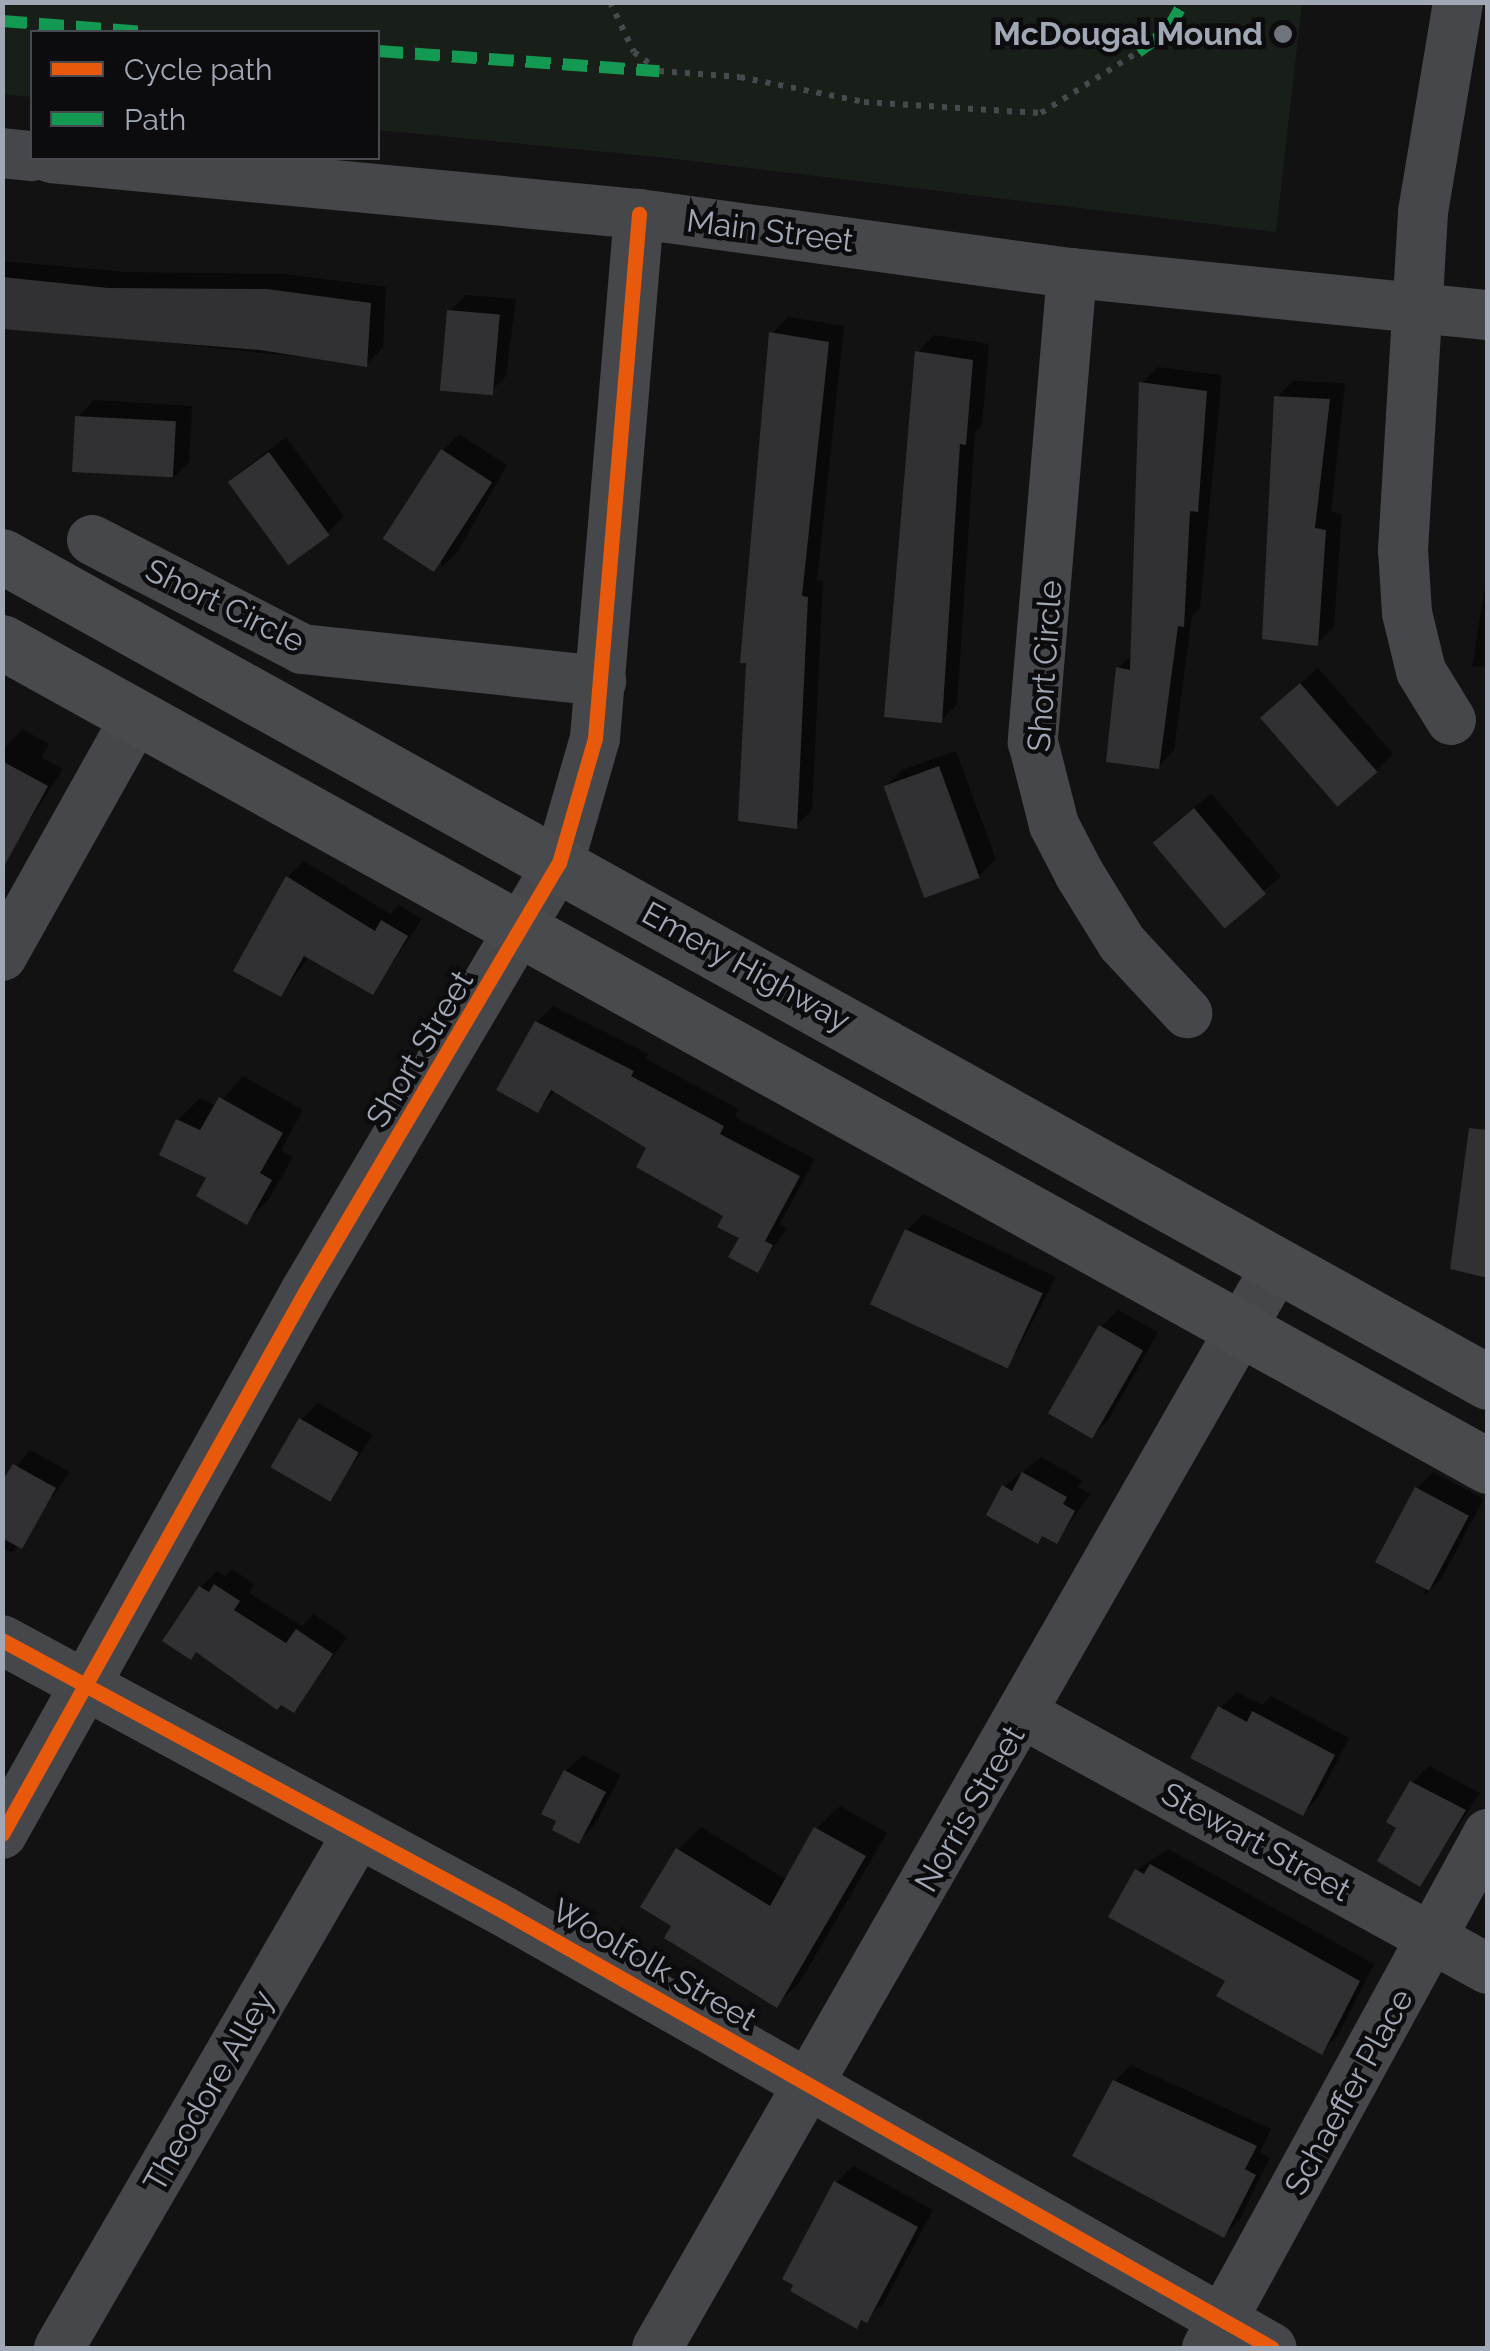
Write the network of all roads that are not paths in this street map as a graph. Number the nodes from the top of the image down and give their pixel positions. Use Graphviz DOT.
graph roads {
  1 [pos="1466,28"];
  2 [pos="2,153"];
  3 [pos="30,156"];
  4 [pos="72,160"];
  5 [pos="639,214"];
  6 [pos="1072,274"];
  7 [pos="1417,309"];
  8 [pos="1488,315"];
  9 [pos="92,540"];
  10 [pos="2,556"];
  11 [pos="2,642"];
  12 [pos="601,682"];
  13 [pos="137,716"];
  14 [pos="1451,720"];
  15 [pos="560,864"];
  16 [pos="524,930"];
  17 [pos="2,956"];
  18 [pos="1187,1013"];
  19 [pos="1277,1266"];
  20 [pos="1242,1330"];
  21 [pos="1488,1382"];
  22 [pos="1488,1466"];
  23 [pos="2,1640"];
  24 [pos="85,1687"];
  25 [pos="1025,1715"];
  26 [pos="358,1833"];
  27 [pos="2,1834"];
  28 [pos="1488,1834"];
  29 [pos="1434,1940"];
  30 [pos="1488,1969"];
  31 [pos="809,2084"];
  32 [pos="1214,2334"];
  33 [pos="59,2348"];
  34 [pos="657,2348"];
  35 [pos="1272,2348"];
  1 -- 7 [label="street"];
  2 -- 3 [label="street"];
  4 -- 5 [label="street, Main Street"];
  5 -- 6 [label="street, Main Street"];
  5 -- 12 [label="street, Short Street"];
  6 -- 7 [label="street, Main Street"];
  6 -- 18 [label="street, Short Circle"];
  7 -- 8 [label="street, Main Street"];
  7 -- 14 [label="street"];
  9 -- 12 [label="street, Short Circle"];
  10 -- 15 [label="highway, Emery Highway"];
  11 -- 13 [label="highway"];
  12 -- 15 [label="street, Short Street"];
  13 -- 16 [label="highway"];
  13 -- 17 [label="street"];
  15 -- 16 [label="street, Short Street"];
  15 -- 19 [label="highway, Emery Highway"];
  16 -- 20 [label="highway"];
  16 -- 24 [label="street, Short Street"];
  19 -- 20 [label="street, Norris Street"];
  19 -- 21 [label="highway, Emery Highway"];
  20 -- 22 [label="highway"];
  20 -- 25 [label="street, Norris Street"];
  23 -- 24 [label="street, Woolfolk Street"];
  24 -- 26 [label="street, Woolfolk Street"];
  24 -- 27 [label="street, Short Street"];
  25 -- 29 [label="street, Stewart Street"];
  25 -- 31 [label="street, Norris Street"];
  26 -- 31 [label="street, Woolfolk Street"];
  26 -- 33 [label="street, Theodore Alley"];
  28 -- 29 [label="street, Schaeffer Place"];
  29 -- 30 [label="street, Stewart Street"];
  29 -- 32 [label="street, Schaeffer Place"];
  31 -- 32 [label="street, Woolfolk Street"];
  31 -- 34 [label="street, Norris Street"];
  32 -- 35 [label="street, Woolfolk Street"];
}
